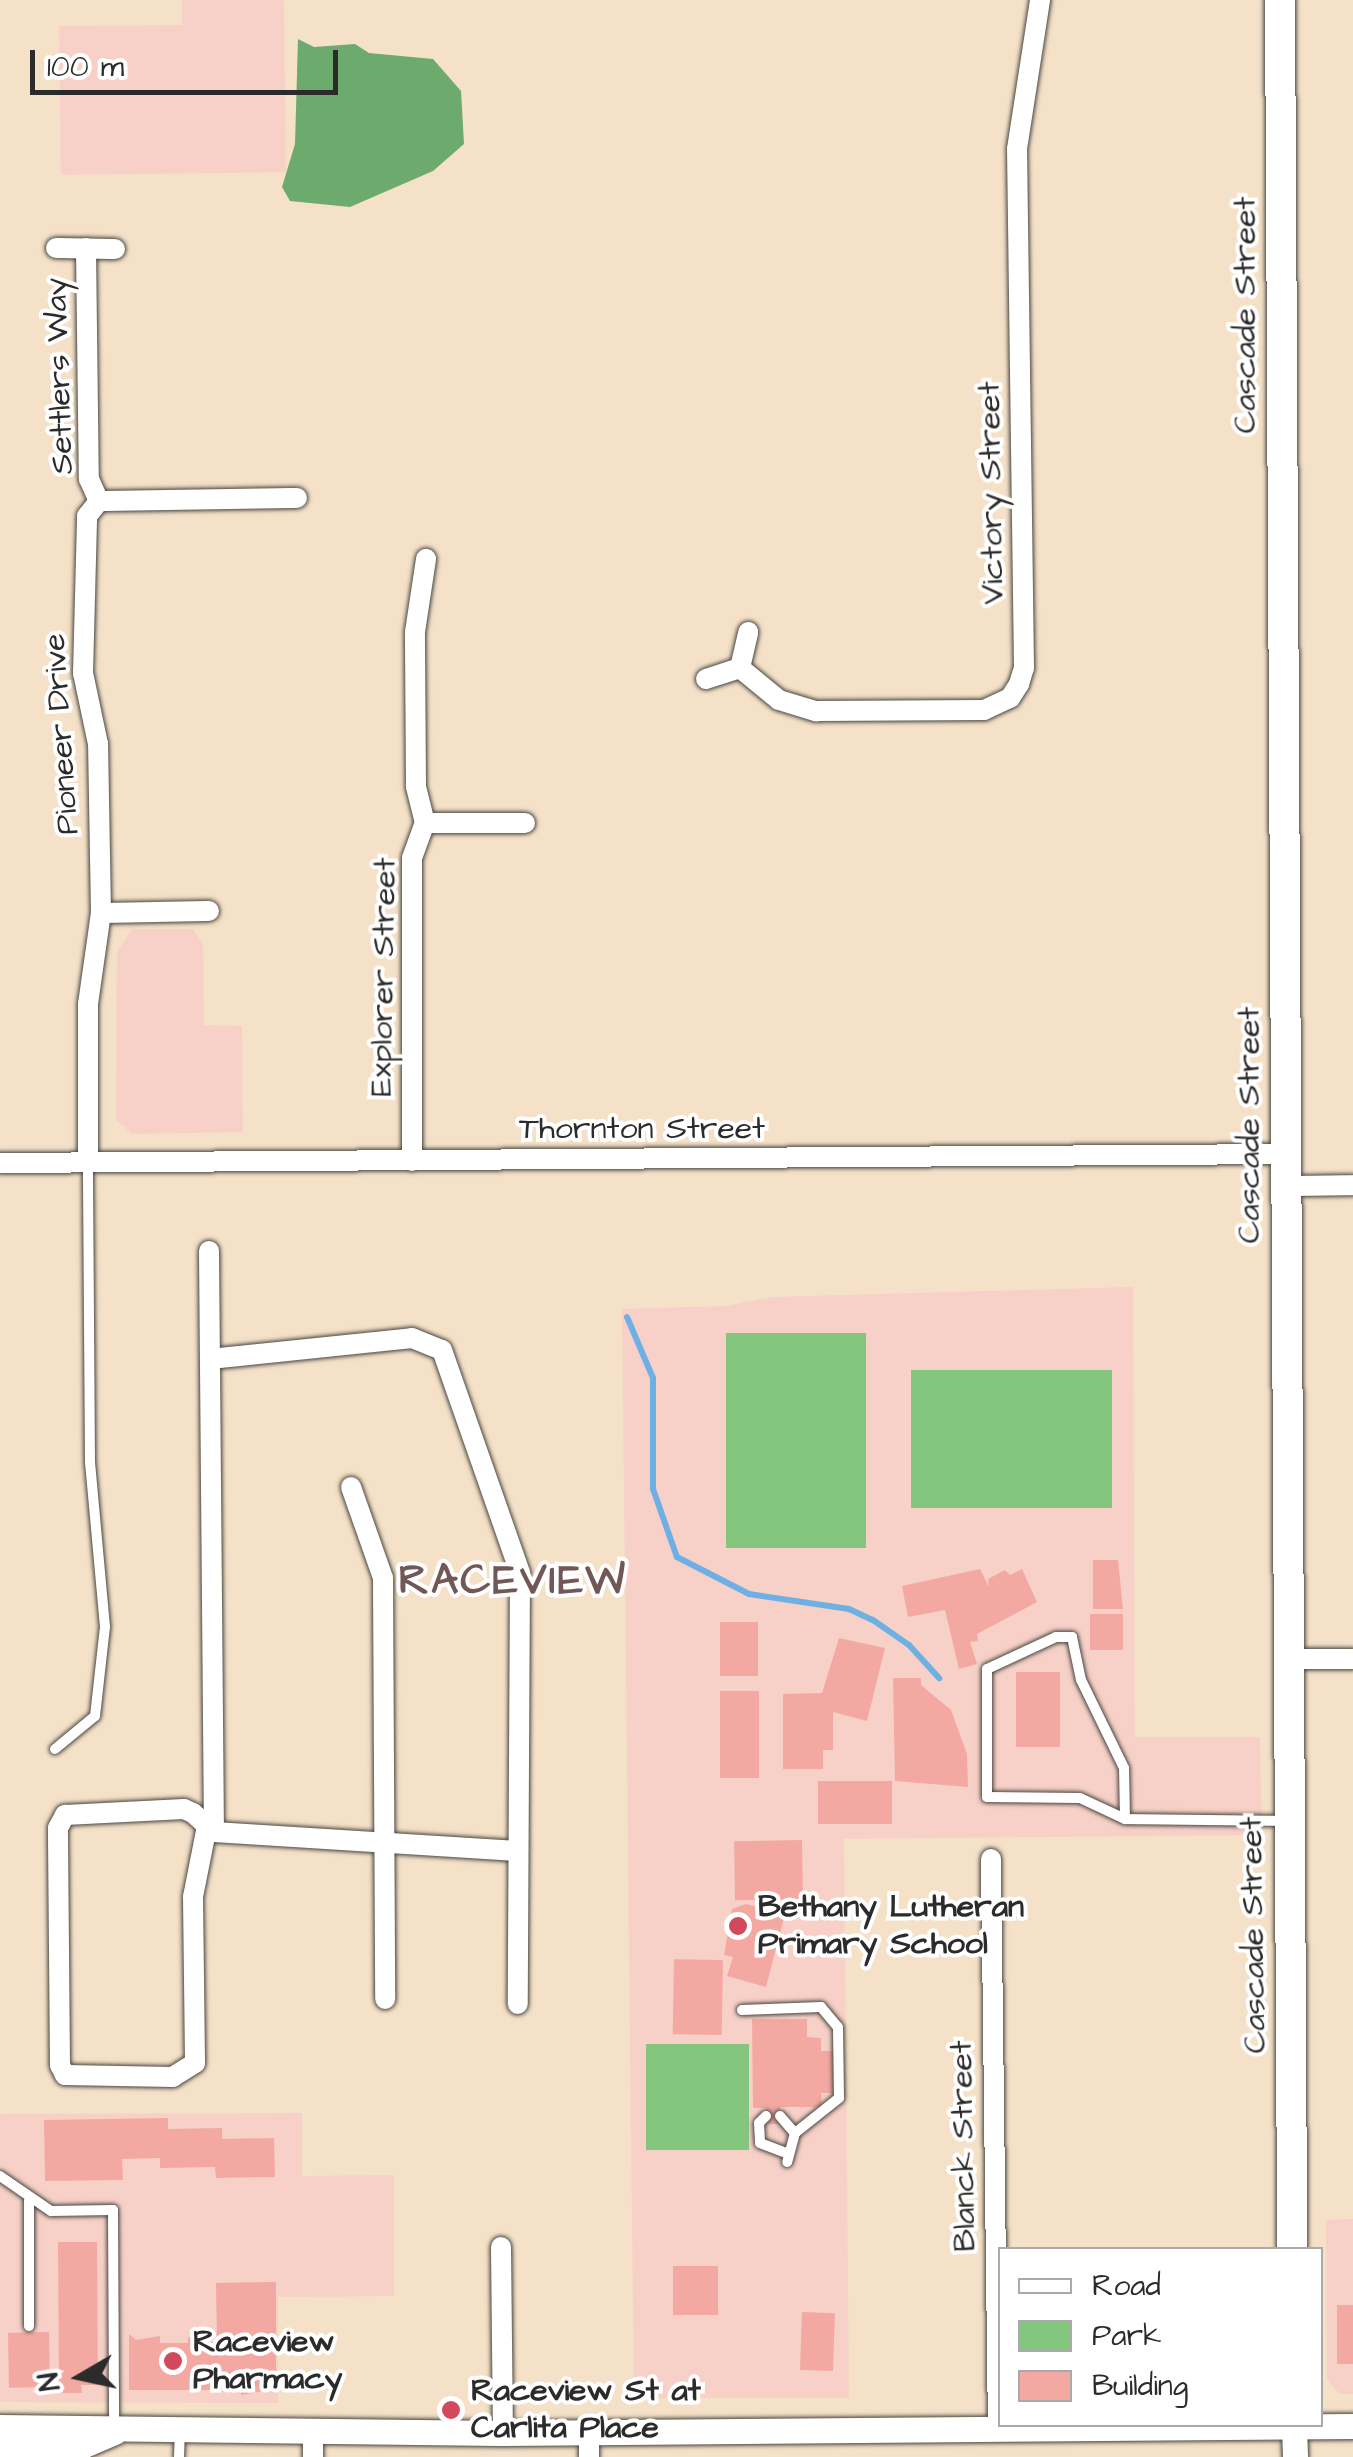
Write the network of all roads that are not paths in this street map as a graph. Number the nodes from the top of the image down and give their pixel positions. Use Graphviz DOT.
graph roads {
  1 [pos="1040,0"];
  2 [pos="1280,0"];
  3 [pos="56,248"];
  4 [pos="86,248"];
  5 [pos="115,248"];
  6 [pos="297,498"];
  7 [pos="98,501"];
  8 [pos="426,558"];
  9 [pos="748,632"];
  10 [pos="740,668"];
  11 [pos="706,679"];
  12 [pos="425,823"];
  13 [pos="524,823"];
  14 [pos="209,911"];
  15 [pos="100,913"];
  16 [pos="1285,1154"];
  17 [pos="412,1161"];
  18 [pos="0,1163"];
  19 [pos="88,1164"];
  20 [pos="1284,1186"];
  21 [pos="1353,1186"];
  22 [pos="210,1251"];
  23 [pos="210,1359"];
  24 [pos="351,1487"];
  25 [pos="1287,1659"];
  26 [pos="1353,1659"];
  27 [pos="55,1749"];
  28 [pos="1126,1819"];
  29 [pos="1288,1821"];
  30 [pos="211,1829"];
  31 [pos="384,1848"];
  32 [pos="517,1851"];
  33 [pos="991,1860"];
  34 [pos="384,1999"];
  35 [pos="518,2004"];
  36 [pos="742,2010"];
  37 [pos="766,2116"];
  38 [pos="780,2116"];
  39 [pos="795,2133"];
  40 [pos="0,2176"];
  41 [pos="29,2202"];
  42 [pos="500,2246"];
  43 [pos="1292,2247"];
  44 [pos="29,2326"];
  45 [pos="0,2426"];
  46 [pos="1353,2426"];
  47 [pos="998,2431"];
  48 [pos="114,2432"];
  49 [pos="503,2433"];
  50 [pos="1294,2436"];
  51 [pos="180,2444"];
  52 [pos="589,2444"];
  53 [pos="313,2445"];
  54 [pos="0,2446"];
  55 [pos="44,2451"];
  56 [pos="8,2457"];
  1 -- 10 [label="street, Victory Street"];
  2 -- 16 [label="main road, Cascade Street"];
  3 -- 4 [label="street, Settlers Way"];
  4 -- 5 [label="street, Settlers Way"];
  4 -- 7 [label="street, Settlers Way"];
  6 -- 7 [label="street"];
  7 -- 15 [label="street, Pioneer Drive"];
  8 -- 12 [label="street, Explorer Street"];
  9 -- 10 [label="street"];
  10 -- 11 [label="street"];
  12 -- 13 [label="street"];
  12 -- 17 [label="street, Explorer Street"];
  14 -- 15 [label="street"];
  15 -- 19 [label="street, Pioneer Drive"];
  16 -- 17 [label="street, Thornton Street"];
  16 -- 20 [label="main road, Cascade Street"];
  17 -- 19 [label="street, Thornton Street"];
  18 -- 19 [label="street, Thornton Street"];
  19 -- 27 [label="lane"];
  20 -- 21 [label="street"];
  20 -- 25 [label="main road, Cascade Street"];
  22 -- 23 [label="street"];
  23 -- 30 [label="street"];
  23 -- 32 [label="street"];
  24 -- 31 [label="street"];
  25 -- 26 [label="street"];
  25 -- 29 [label="main road, Cascade Street"];
  28 -- 28 [label="lane"];
  28 -- 29 [label="lane"];
  29 -- 43 [label="main road, Cascade Street"];
  30 -- 30 [label="street"];
  30 -- 31 [label="street"];
  31 -- 32 [label="street"];
  31 -- 34 [label="street"];
  32 -- 35 [label="street"];
  33 -- 47 [label="street, Blanck Street"];
  36 -- 39 [label="lane"];
  37 -- 39 [label="lane"];
  38 -- 39 [label="lane"];
  40 -- 41 [label="lane"];
  41 -- 44 [label="lane"];
  41 -- 48 [label="lane"];
  42 -- 49 [label="street"];
  45 -- 48 [label="street"];
  46 -- 50 [label="street"];
  47 -- 50 [label="street"];
  47 -- 52 [label="street"];
  48 -- 51 [label="street"];
  48 -- 55 [label="street"];
  49 -- 52 [label="street"];
  49 -- 53 [label="street"];
  51 -- 53 [label="street"];
  54 -- 55 [label="street"];
  54 -- 56 [label="street"];
}
